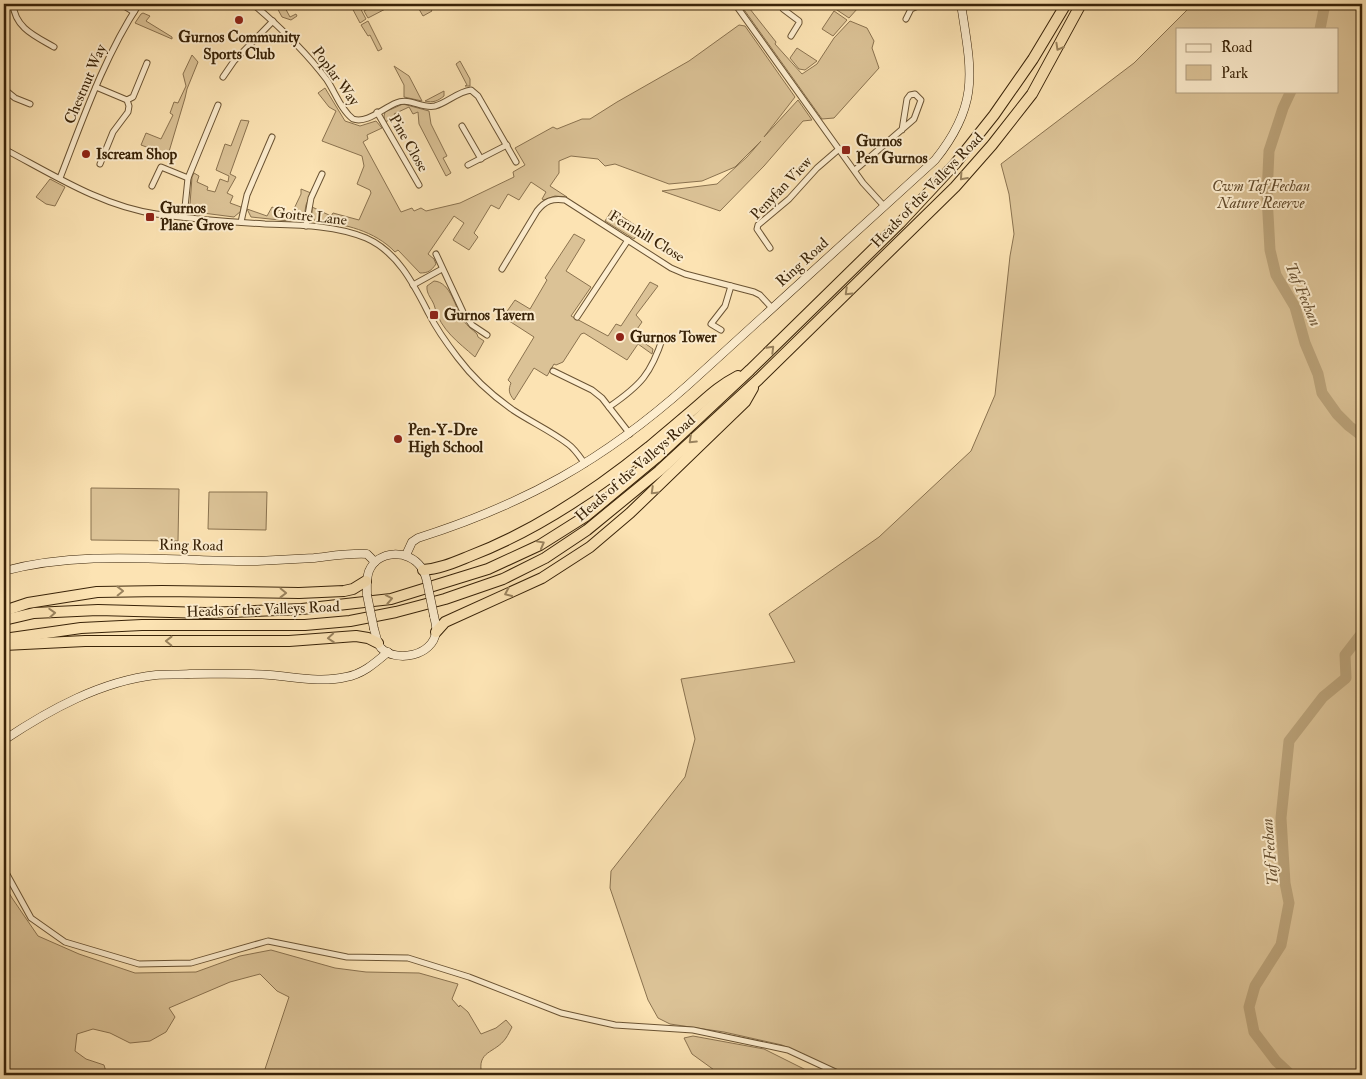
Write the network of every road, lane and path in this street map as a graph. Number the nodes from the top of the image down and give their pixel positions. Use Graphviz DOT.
graph roads {
  1 [pos="13,4"];
  2 [pos="121,4"];
  3 [pos="139,4"];
  4 [pos="254,4"];
  5 [pos="735,4"];
  6 [pos="783,4"];
  7 [pos="922,4"];
  8 [pos="961,4"];
  9 [pos="1066,4"];
  10 [pos="1082,4"];
  11 [pos="134,12"];
  12 [pos="906,19"];
  13 [pos="273,21"];
  14 [pos="791,36"];
  15 [pos="54,47"];
  16 [pos="147,63"];
  17 [pos="223,77"];
  18 [pos="96,87"];
  19 [pos="4,89"];
  20 [pos="127,100"];
  21 [pos="30,104"];
  22 [pos="218,105"];
  23 [pos="377,112"];
  24 [pos="462,126"];
  25 [pos="902,130"];
  26 [pos="272,137"];
  27 [pos="506,145"];
  28 [pos="4,149"];
  29 [pos="839,149"];
  30 [pos="480,159"];
  31 [pos="516,162"];
  32 [pos="100,164"];
  33 [pos="468,165"];
  34 [pos="855,170"];
  35 [pos="322,174"];
  36 [pos="60,178"];
  37 [pos="188,178"];
  38 [pos="419,185"];
  39 [pos="152,186"];
  40 [pos="884,206"];
  41 [pos="184,217"];
  42 [pos="241,222"];
  43 [pos="306,226"];
  44 [pos="628,240"];
  45 [pos="770,248"];
  46 [pos="436,254"];
  47 [pos="442,269"];
  48 [pos="502,269"];
  49 [pos="414,285"];
  50 [pos="731,286"];
  51 [pos="772,308"];
  52 [pos="577,317"];
  53 [pos="721,330"];
  54 [pos="486,335"];
  55 [pos="663,336"];
  56 [pos="750,370"];
  57 [pos="553,371"];
  58 [pos="758,379"];
  59 [pos="609,408"];
  60 [pos="630,434"];
  61 [pos="586,464"];
  62 [pos="406,555"];
  63 [pos="375,562"];
  64 [pos="423,570"];
  65 [pos="4,571"];
  66 [pos="366,581"];
  67 [pos="4,611"];
  68 [pos="4,620"];
  69 [pos="436,632"];
  70 [pos="4,639"];
  71 [pos="378,643"];
  72 [pos="4,645"];
  73 [pos="388,652"];
  74 [pos="4,740"];
  75 [pos="4,869"];
  76 [pos="842,1075"];
  1 -- 15 [label="street"];
  2 -- 11 [label="street"];
  3 -- 11 [label="street, Chestnut Way"];
  4 -- 13 [label="street, Poplar Way"];
  5 -- 29 [label="street"];
  6 -- 14 [label="street"];
  7 -- 12 [label="street"];
  8 -- 40 [label="street, Ring Road"];
  56 -- 9 [label="highway, Heads of the Valleys Road, one-way"];
  10 -- 58 [label="highway, Heads of the Valleys Road, one-way"];
  11 -- 18 [label="street, Chestnut Way"];
  13 -- 17 [label="street"];
  13 -- 23 [label="street, Poplar Way"];
  16 -- 20 [label="street"];
  18 -- 20 [label="street"];
  18 -- 36 [label="street, Chestnut Way"];
  19 -- 21 [label="street"];
  20 -- 32 [label="street"];
  22 -- 37 [label="street"];
  23 -- 27 [label="street, Poplar Way"];
  23 -- 38 [label="street, Pine Close"];
  24 -- 30 [label="street"];
  25 -- 25 [label="street"];
  25 -- 34 [label="street"];
  26 -- 42 [label="street"];
  27 -- 30 [label="street"];
  27 -- 31 [label="street, Poplar Way"];
  28 -- 36 [label="street, Goitre Lane"];
  29 -- 34 [label="street"];
  29 -- 45 [label="street, Penyfan View"];
  30 -- 33 [label="street"];
  34 -- 40 [label="street"];
  35 -- 43 [label="street"];
  36 -- 41 [label="street, Goitre Lane"];
  37 -- 39 [label="street"];
  37 -- 41 [label="street"];
  40 -- 51 [label="street, Ring Road"];
  41 -- 42 [label="street, Goitre Lane"];
  42 -- 43 [label="street, Goitre Lane"];
  43 -- 49 [label="street, Goitre Lane"];
  44 -- 48 [label="street, Fernhill Close"];
  44 -- 50 [label="street, Fernhill Close"];
  44 -- 52 [label="street"];
  46 -- 47 [label="street"];
  47 -- 49 [label="street"];
  47 -- 54 [label="street"];
  49 -- 61 [label="street, Goitre Lane"];
  50 -- 51 [label="street, Fernhill Close"];
  50 -- 53 [label="street"];
  51 -- 60 [label="street, Ring Road"];
  55 -- 59 [label="street"];
  56 -- 64 [label="highway"];
  68 -- 56 [label="highway, Heads of the Valleys Road, one-way"];
  57 -- 59 [label="street"];
  58 -- 69 [label="highway, one-way"];
  58 -- 70 [label="highway, Heads of the Valleys Road, one-way"];
  59 -- 60 [label="street"];
  60 -- 61 [label="street, Ring Road"];
  61 -- 62 [label="street, Ring Road"];
  62 -- 63 [label="street"];
  62 -- 64 [label="street"];
  63 -- 65 [label="street, Ring Road"];
  63 -- 66 [label="street"];
  64 -- 69 [label="street, bridge"];
  67 -- 66 [label="highway, one-way"];
  66 -- 71 [label="street, bridge"];
  69 -- 73 [label="street"];
  71 -- 72 [label="highway, one-way"];
  71 -- 73 [label="street"];
  73 -- 74 [label="street"];
  75 -- 76 [label="street"];
}
